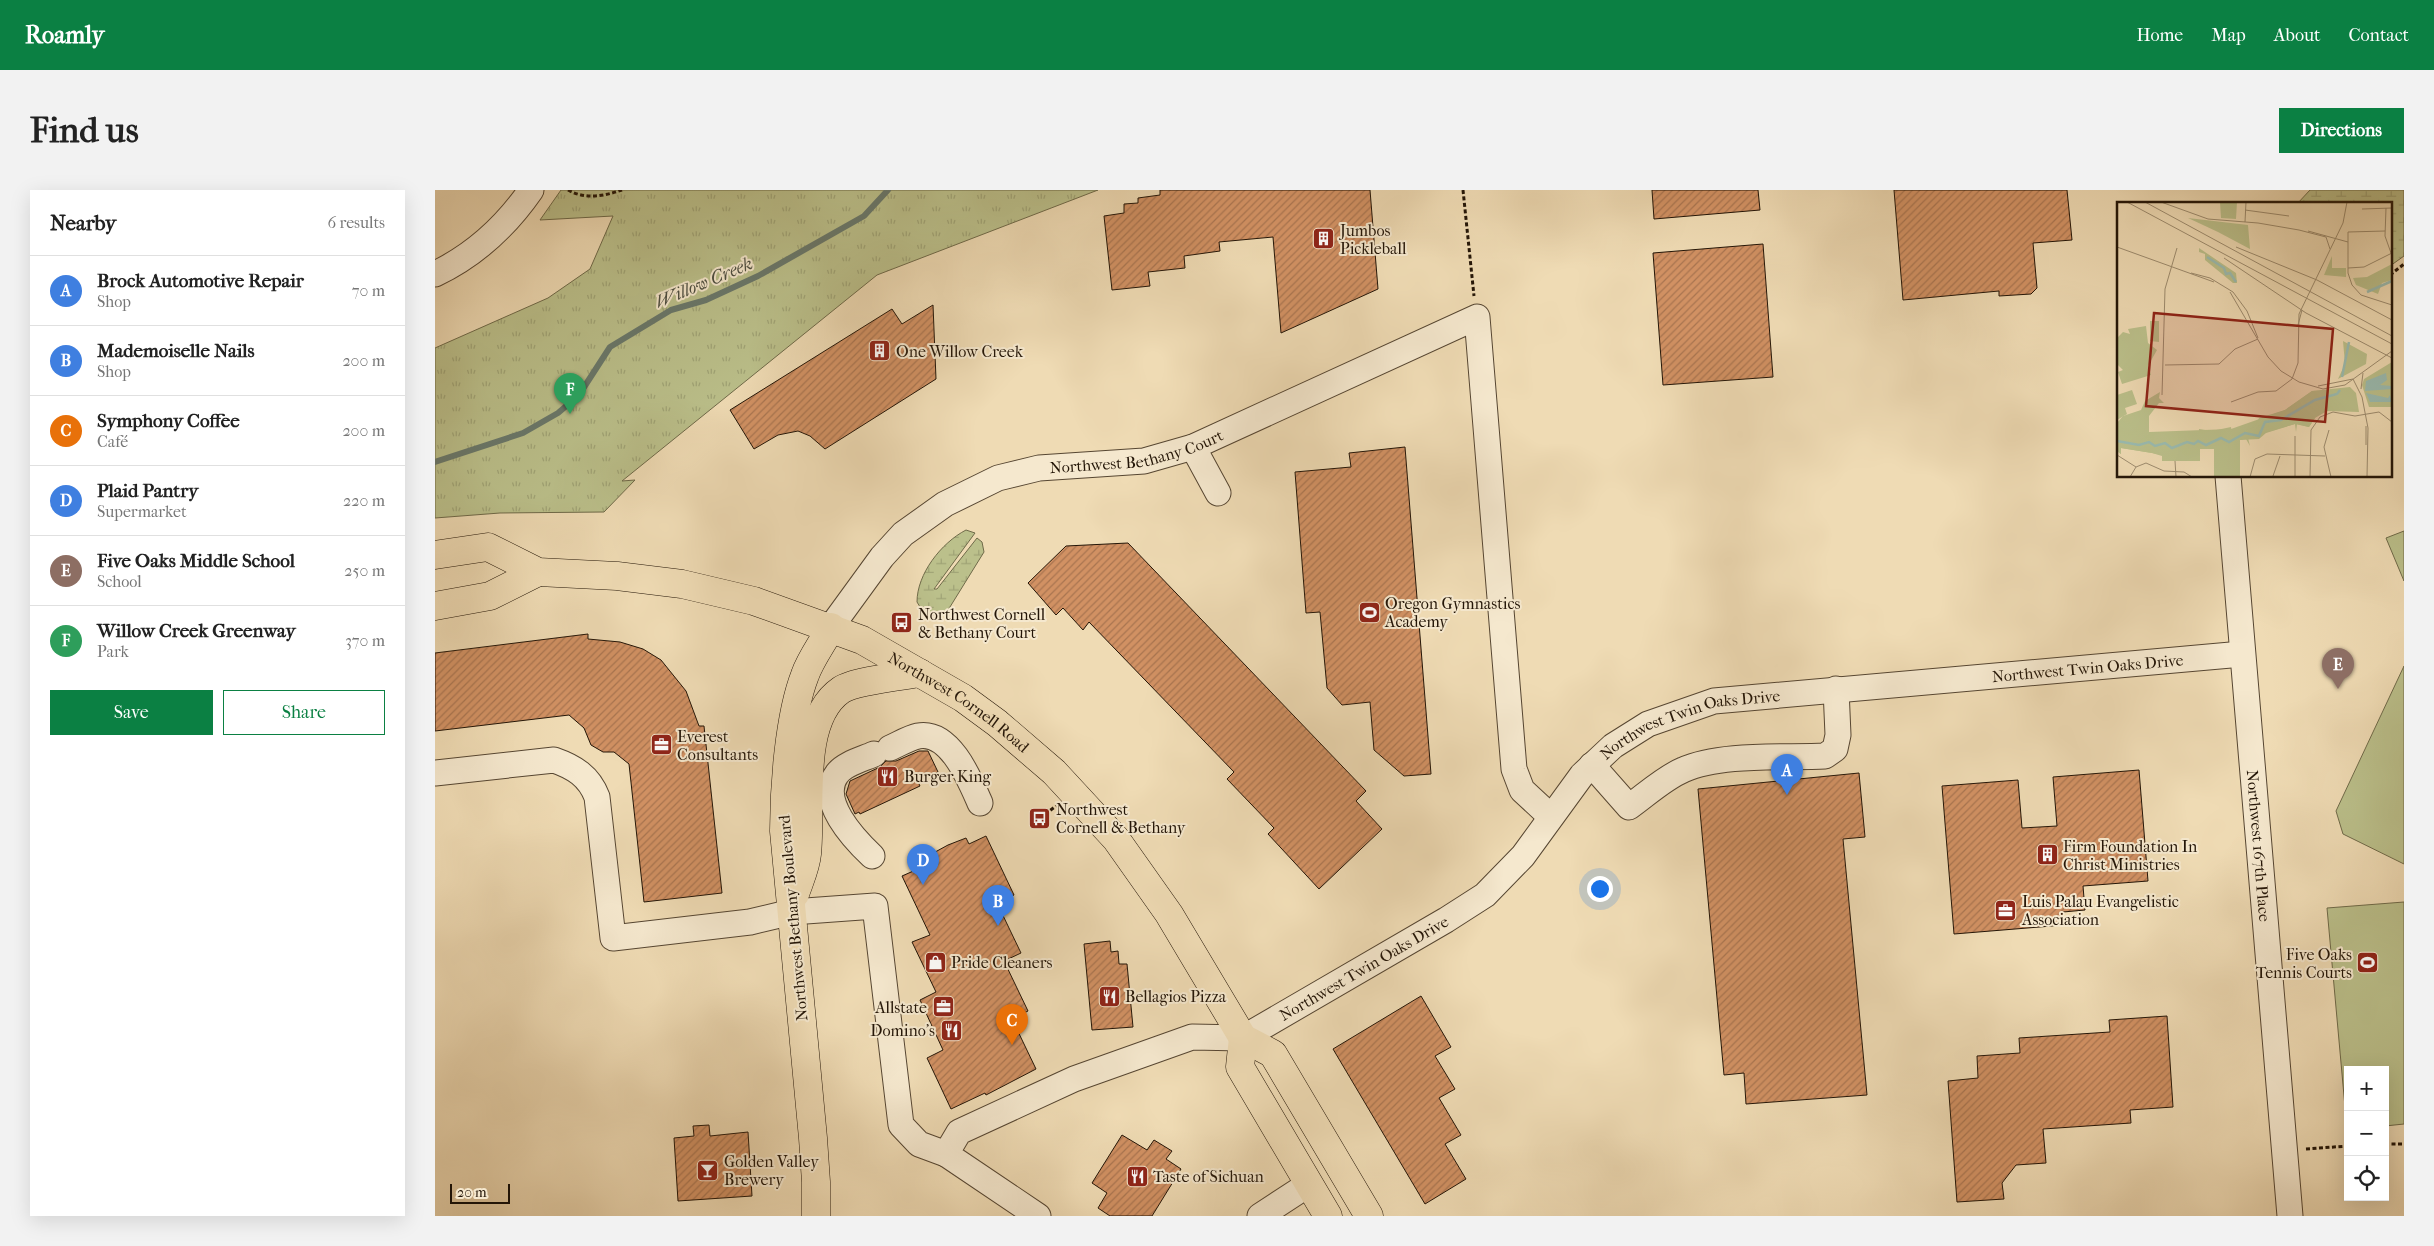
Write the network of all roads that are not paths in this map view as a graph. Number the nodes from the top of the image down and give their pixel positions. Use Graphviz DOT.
graph roads {
  1 [pos="531,190"];
  2 [pos="435,274"];
  3 [pos="1193,447"];
  4 [pos="2228,478"];
  5 [pos="1218,493"];
  6 [pos="435,555"];
  7 [pos="539,572"];
  8 [pos="435,606"];
  9 [pos="831,627"];
  10 [pos="2242,654"];
  11 [pos="920,672"];
  12 [pos="1835,689"];
  13 [pos="1593,765"];
  14 [pos="435,773"];
  15 [pos="980,803"];
  16 [pos="1550,816"];
  17 [pos="872,856"];
  18 [pos="792,910"];
  19 [pos="1243,1038"];
  20 [pos="946,1154"];
  21 [pos="1309,1184"];
  22 [pos="816,1216"];
  23 [pos="1039,1216"];
  24 [pos="1259,1216"];
  25 [pos="1328,1216"];
  26 [pos="1369,1216"];
  27 [pos="2290,1216"];
  1 -- 2 [label="street"];
  3 -- 5 [label="street"];
  3 -- 9 [label="street, Northwest Bethany Court"];
  3 -- 16 [label="street, Northwest Bethany Court"];
  4 -- 10 [label="street, Northwest 167th Place"];
  6 -- 7 [label="main road, Northwest Cornell Road"];
  7 -- 8 [label="main road, Northwest Cornell Road"];
  7 -- 9 [label="main road, Northwest Cornell Road"];
  9 -- 11 [label="main road, Northwest Cornell Road"];
  9 -- 18 [label="main road, Northwest Bethany Boulevard"];
  10 -- 12 [label="street, Northwest Twin Oaks Drive"];
  10 -- 27 [label="street, Northwest 167th Place"];
  11 -- 18 [label="main road"];
  11 -- 19 [label="main road, Northwest Cornell Road"];
  12 -- 13 [label="street, Northwest Twin Oaks Drive"];
  12 -- 13 [label="street"];
  13 -- 16 [label="street, Northwest Twin Oaks Drive"];
  14 -- 18 [label="street"];
  15 -- 17 [label="street"];
  16 -- 19 [label="street, Northwest Twin Oaks Drive"];
  18 -- 20 [label="street"];
  18 -- 22 [label="main road, Northwest Bethany Boulevard"];
  19 -- 20 [label="street"];
  19 -- 21 [label="main road"];
  19 -- 26 [label="main road"];
  20 -- 23 [label="street"];
  21 -- 24 [label="street"];
  21 -- 25 [label="main road"];
}
